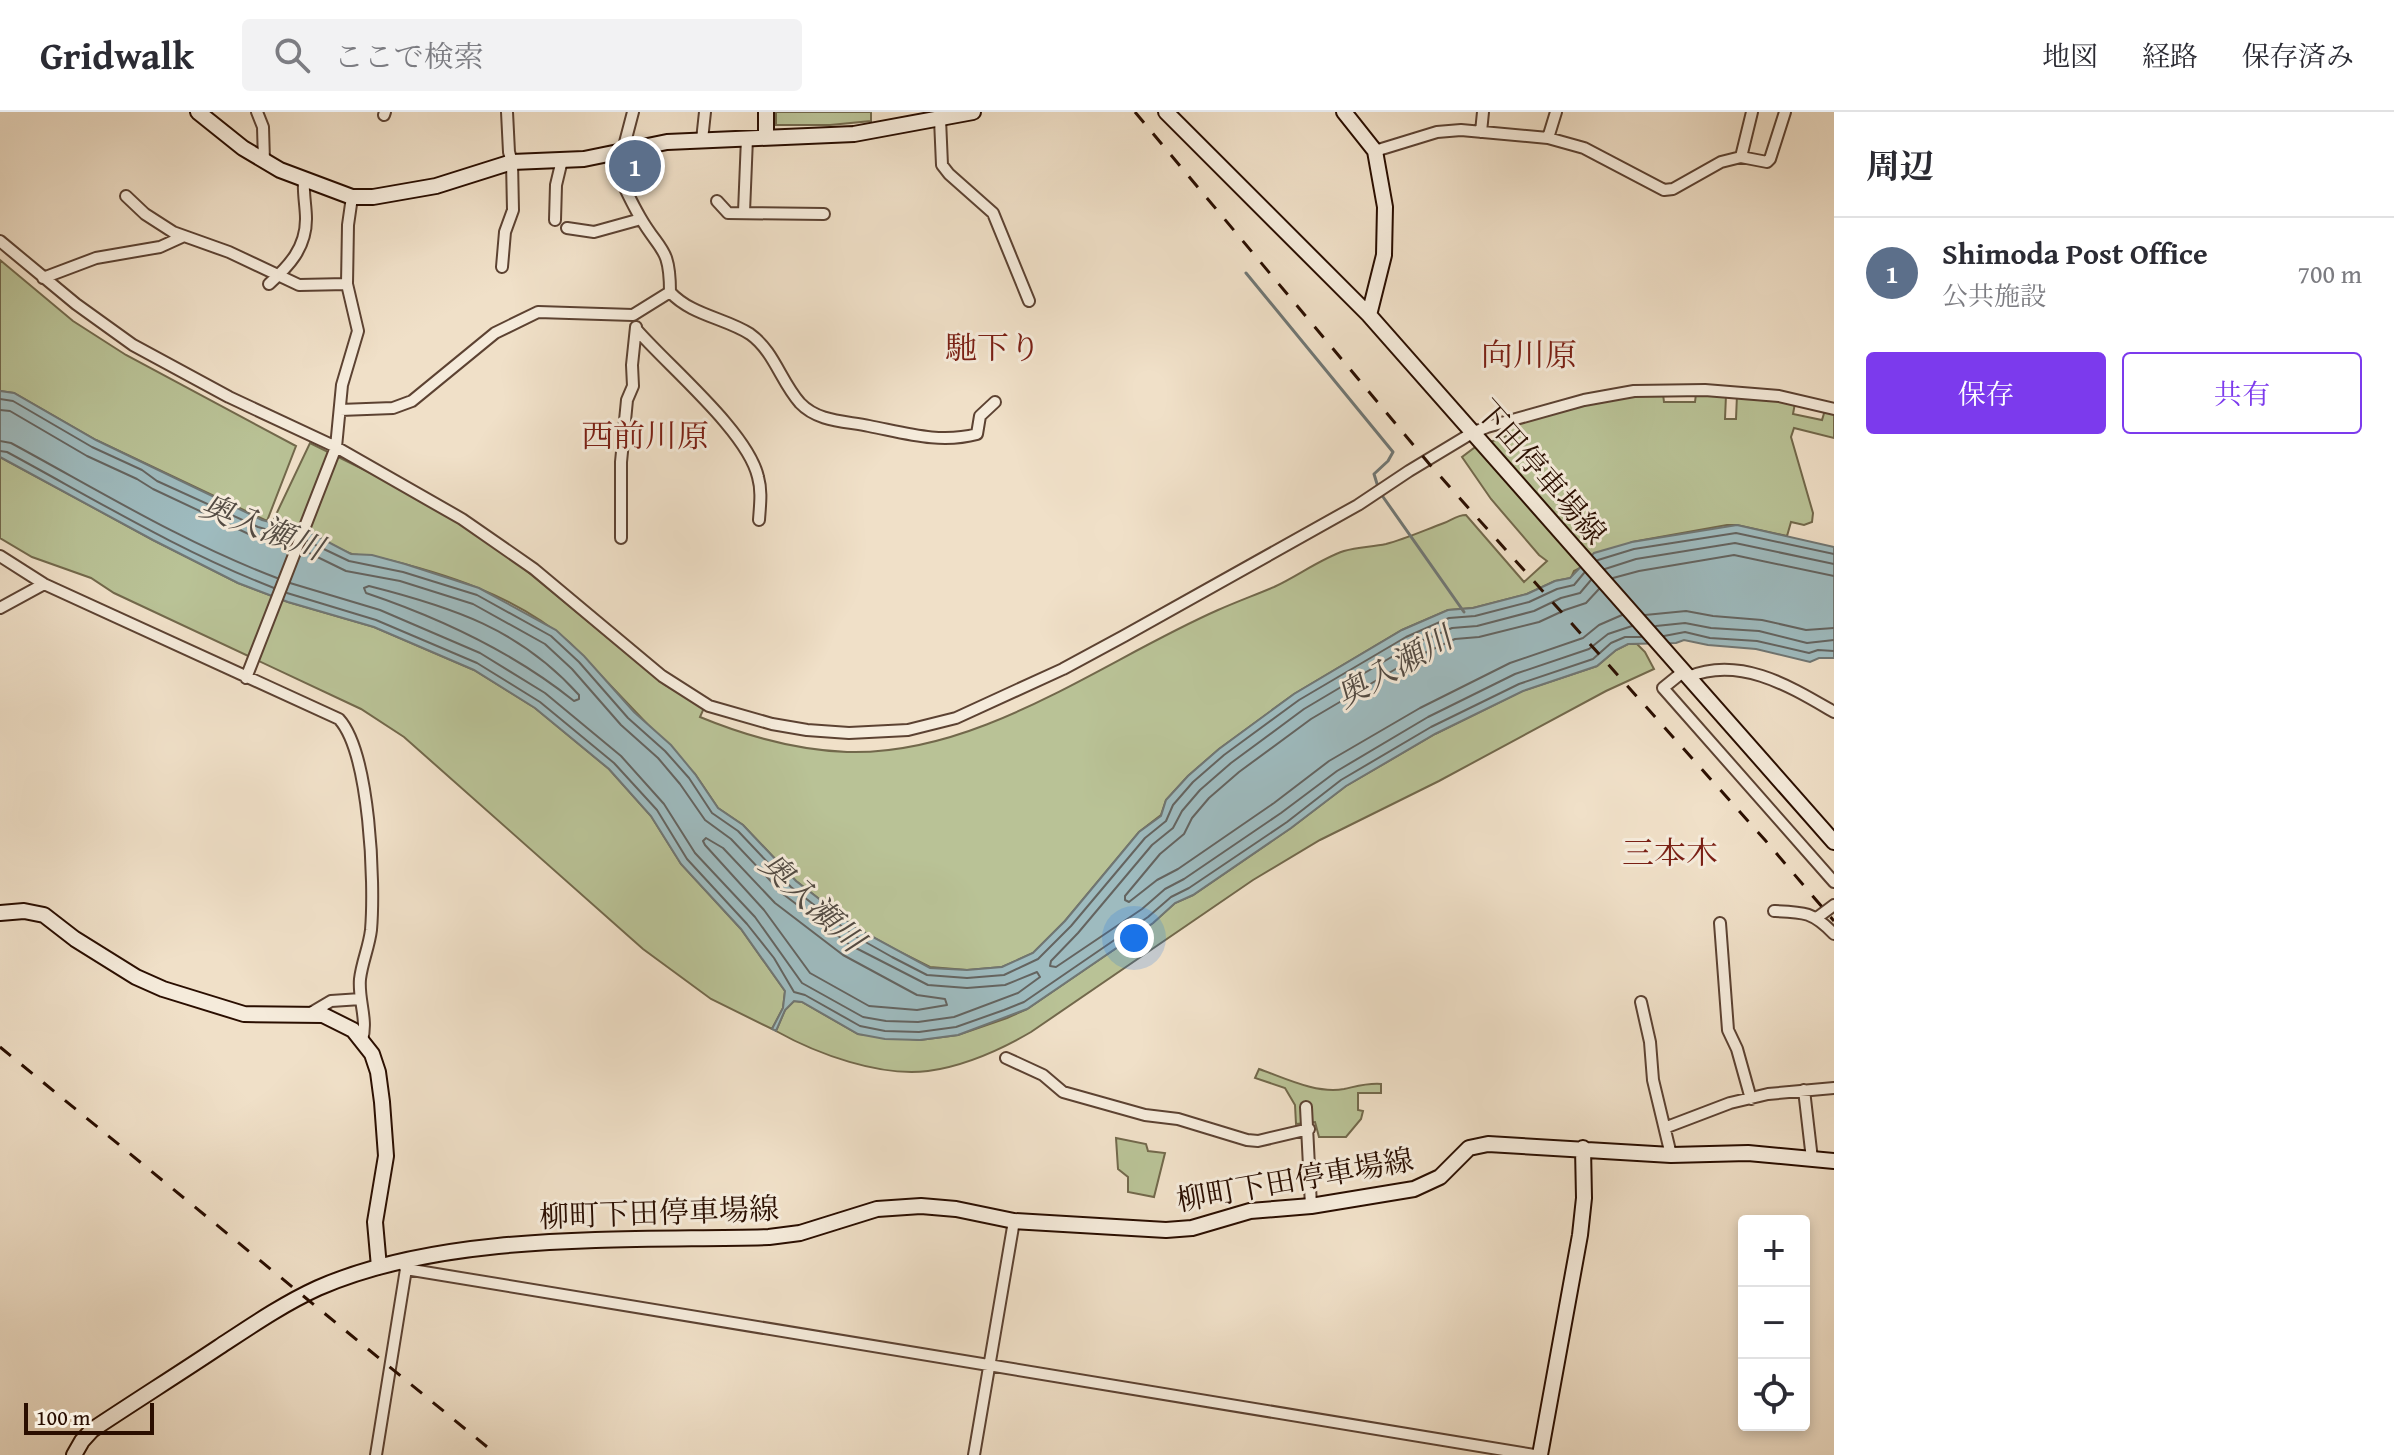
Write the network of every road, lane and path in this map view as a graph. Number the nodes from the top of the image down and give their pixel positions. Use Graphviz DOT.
graph roads {
  1 [pos="198,112"];
  2 [pos="257,112"];
  3 [pos="507,112"];
  4 [pos="633,112"];
  5 [pos="705,112"];
  6 [pos="766,112"];
  7 [pos="973,112"];
  8 [pos="1166,112"];
  9 [pos="1344,112"];
  10 [pos="1483,112"];
  11 [pos="1556,112"];
  12 [pos="1752,112"];
  13 [pos="1785,112"];
  14 [pos="940,119"];
  15 [pos="1481,132"];
  16 [pos="766,137"];
  17 [pos="747,138"];
  18 [pos="1548,138"];
  19 [pos="702,140"];
  20 [pos="623,150"];
  21 [pos="1375,151"];
  22 [pos="608,153"];
  23 [pos="1741,157"];
  24 [pos="562,160"];
  25 [pos="264,161"];
  26 [pos="512,162"];
  27 [pos="304,180"];
  28 [pos="126,196"];
  29 [pos="352,197"];
  30 [pos="717,201"];
  31 [pos="744,212"];
  32 [pos="824,214"];
  33 [pos="641,219"];
  34 [pos="555,220"];
  35 [pos="567,228"];
  36 [pos="182,237"];
  37 [pos="0,241"];
  38 [pos="502,267"];
  39 [pos="279,275"];
  40 [pos="43,278"];
  41 [pos="269,284"];
  42 [pos="347,284"];
  43 [pos="670,292"];
  44 [pos="1029,301"];
  45 [pos="638,313"];
  46 [pos="1369,315"];
  47 [pos="636,329"];
  48 [pos="995,402"];
  49 [pos="1834,409"];
  50 [pos="340,410"];
  51 [pos="1474,435"];
  52 [pos="335,449"];
  53 [pos="759,520"];
  54 [pos="621,538"];
  55 [pos="0,556"];
  56 [pos="44,584"];
  57 [pos="0,608"];
  58 [pos="1683,670"];
  59 [pos="247,675"];
  60 [pos="1834,712"];
  61 [pos="1834,842"];
  62 [pos="1834,882"];
  63 [pos="1834,905"];
  64 [pos="1774,911"];
  65 [pos="0,913"];
  66 [pos="1818,917"];
  67 [pos="1720,923"];
  68 [pos="1834,934"];
  69 [pos="361,999"];
  70 [pos="1641,1002"];
  71 [pos="309,1014"];
  72 [pos="362,1040"];
  73 [pos="1006,1058"];
  74 [pos="1834,1088"];
  75 [pos="1804,1090"];
  76 [pos="1751,1099"];
  77 [pos="1306,1107"];
  78 [pos="1667,1127"];
  79 [pos="1309,1129"];
  80 [pos="1583,1148"];
  81 [pos="1671,1155"];
  82 [pos="1812,1159"];
  83 [pos="1834,1161"];
  84 [pos="1311,1206"];
  85 [pos="1014,1221"];
  86 [pos="404,1265"];
  87 [pos="379,1267"];
  88 [pos="989,1367"];
  89 [pos="74,1455"];
  90 [pos="376,1455"];
  91 [pos="974,1455"];
  92 [pos="1537,1455"];
  1 -- 25 [label="main road"];
  2 -- 25 [label="street"];
  3 -- 26 [label="street"];
  4 -- 20 [label="street"];
  5 -- 19 [label="street"];
  6 -- 16 [label="main road"];
  7 -- 14 [label="main road"];
  8 -- 46 [label="main road, 下田停車場線"];
  9 -- 21 [label="main road"];
  10 -- 15 [label="street"];
  11 -- 18 [label="street"];
  12 -- 23 [label="street"];
  13 -- 23 [label="street"];
  14 -- 16 [label="main road"];
  14 -- 44 [label="street"];
  15 -- 18 [label="street"];
  15 -- 21 [label="street"];
  16 -- 17 [label="main road"];
  17 -- 19 [label="main road"];
  17 -- 31 [label="street"];
  18 -- 23 [label="street"];
  19 -- 20 [label="main road"];
  20 -- 22 [label="main road"];
  21 -- 46 [label="main road"];
  22 -- 24 [label="main road"];
  22 -- 33 [label="street"];
  24 -- 26 [label="main road"];
  24 -- 34 [label="street"];
  25 -- 27 [label="main road"];
  26 -- 29 [label="main road"];
  26 -- 38 [label="street"];
  27 -- 29 [label="main road"];
  27 -- 39 [label="street"];
  28 -- 36 [label="street"];
  29 -- 42 [label="street"];
  30 -- 31 [label="street"];
  31 -- 32 [label="street"];
  33 -- 35 [label="street"];
  33 -- 43 [label="street"];
  36 -- 39 [label="street"];
  36 -- 40 [label="street"];
  37 -- 40 [label="street"];
  39 -- 41 [label="street"];
  39 -- 42 [label="street"];
  40 -- 52 [label="street"];
  42 -- 50 [label="street"];
  43 -- 45 [label="street"];
  43 -- 48 [label="street"];
  45 -- 47 [label="street"];
  45 -- 50 [label="street"];
  46 -- 51 [label="main road, 下田停車場線"];
  47 -- 53 [label="street"];
  47 -- 54 [label="street"];
  49 -- 51 [label="street"];
  50 -- 52 [label="street"];
  51 -- 52 [label="street"];
  51 -- 58 [label="main road, 下田停車場線"];
  52 -- 59 [label="street"];
  55 -- 56 [label="street"];
  56 -- 57 [label="street"];
  56 -- 59 [label="street"];
  58 -- 60 [label="street"];
  58 -- 61 [label="main road, 下田停車場線"];
  58 -- 62 [label="street"];
  59 -- 69 [label="street"];
  63 -- 66 [label="street"];
  64 -- 66 [label="street"];
  65 -- 71 [label="main road"];
  66 -- 68 [label="street"];
  67 -- 76 [label="street"];
  69 -- 71 [label="street"];
  69 -- 72 [label="street"];
  70 -- 78 [label="street"];
  71 -- 72 [label="main road"];
  72 -- 87 [label="main road"];
  73 -- 79 [label="street"];
  74 -- 75 [label="street"];
  75 -- 76 [label="street"];
  75 -- 82 [label="street"];
  76 -- 78 [label="street"];
  77 -- 79 [label="street"];
  78 -- 81 [label="street"];
  79 -- 84 [label="street"];
  80 -- 81 [label="main road, 柳町下田停車場線"];
  80 -- 84 [label="main road, 柳町下田停車場線"];
  80 -- 92 [label="main road"];
  81 -- 82 [label="main road, 柳町下田停車場線"];
  82 -- 83 [label="main road, 柳町下田停車場線"];
  84 -- 85 [label="main road, 柳町下田停車場線"];
  85 -- 86 [label="main road, 柳町下田停車場線"];
  85 -- 88 [label="street"];
  86 -- 87 [label="main road, 柳町下田停車場線"];
  86 -- 88 [label="street"];
  86 -- 90 [label="street"];
  87 -- 89 [label="main road, 柳町下田停車場線"];
  88 -- 91 [label="street"];
  88 -- 92 [label="street"];
}
